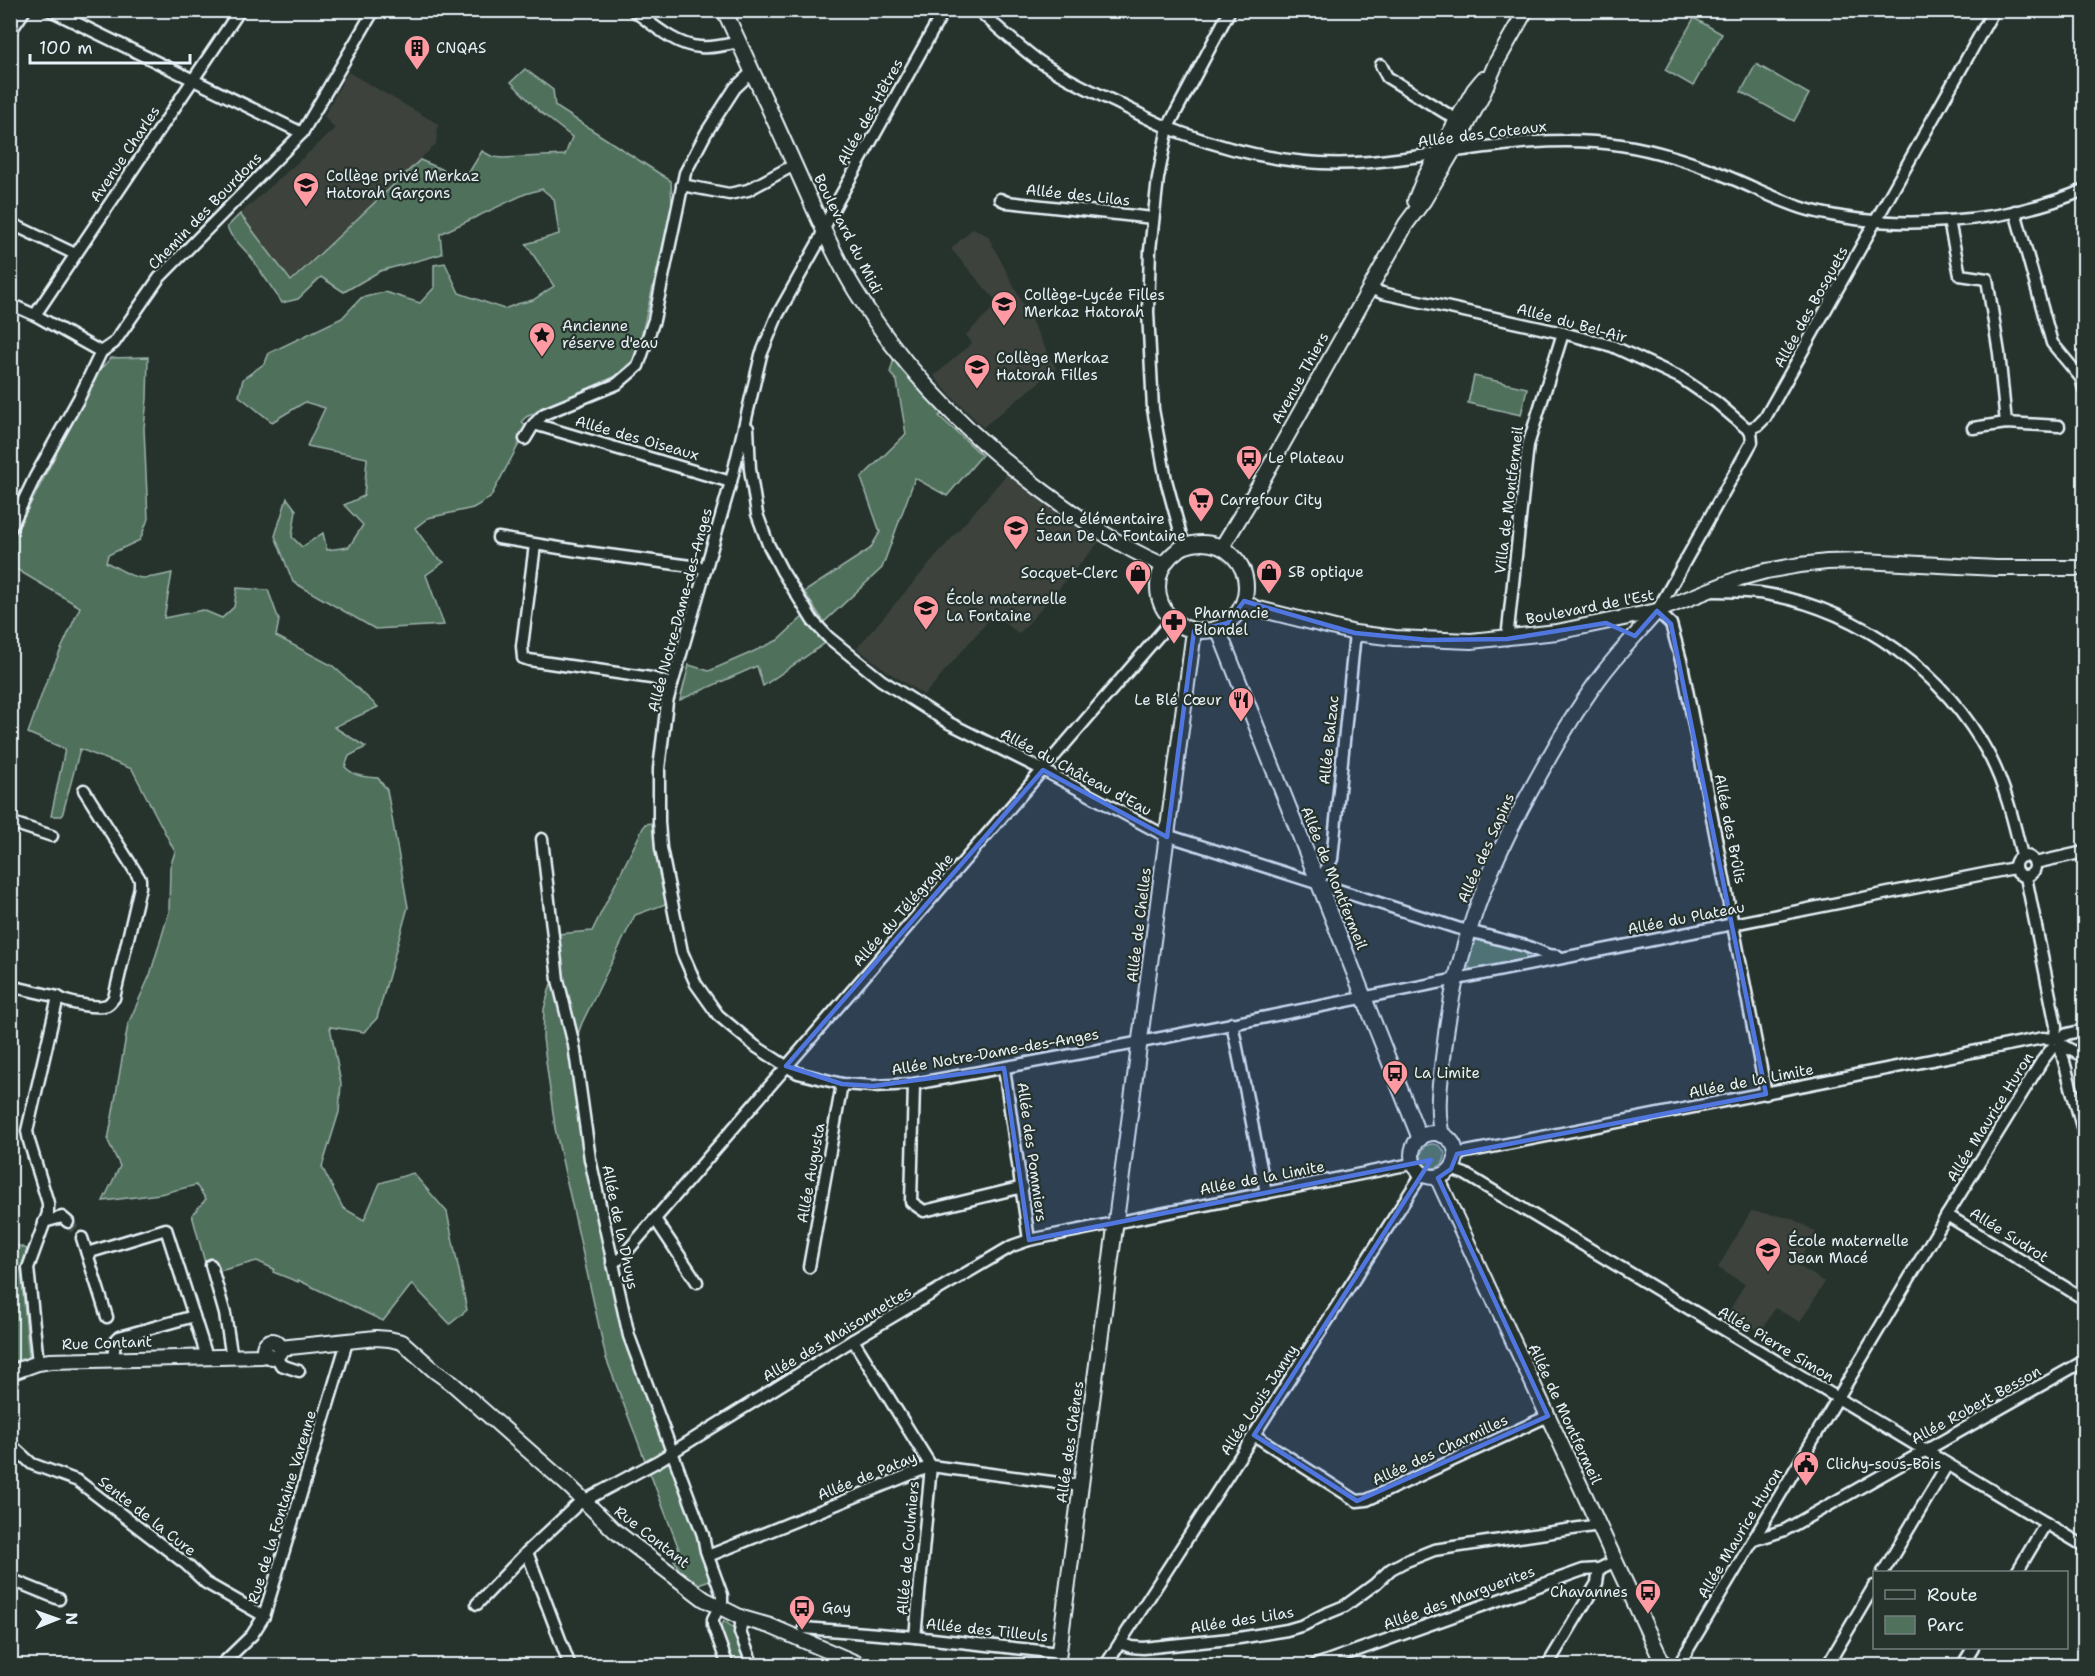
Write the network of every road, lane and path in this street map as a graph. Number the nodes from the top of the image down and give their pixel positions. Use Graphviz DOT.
graph roads {
  1 [pos="25,10"];
  2 [pos="50,10"];
  3 [pos="240,10"];
  4 [pos="374,10"];
  5 [pos="633,10"];
  6 [pos="724,10"];
  7 [pos="944,10"];
  8 [pos="978,10"];
  9 [pos="1230,10"];
  10 [pos="1526,10"];
  11 [pos="1994,10"];
  12 [pos="10,32"];
  13 [pos="739,42"];
  14 [pos="1381,65"];
  15 [pos="752,72"];
  16 [pos="194,80"];
  17 [pos="1462,122"];
  18 [pos="1168,127"];
  19 [pos="302,133"];
  20 [pos="1446,152"];
  21 [pos="794,165"];
  22 [pos="682,185"];
  23 [pos="2085,190"];
  24 [pos="1000,199"];
  25 [pos="2015,211"];
  26 [pos="1153,218"];
  27 [pos="1877,220"];
  28 [pos="1949,221"];
  29 [pos="10,223"];
  30 [pos="824,228"];
  31 [pos="75,254"];
  32 [pos="1370,288"];
  33 [pos="10,304"];
  34 [pos="35,315"];
  35 [pos="1563,333"];
  36 [pos="100,352"];
  37 [pos="2085,388"];
  38 [pos="747,412"];
  39 [pos="2006,423"];
  40 [pos="534,424"];
  41 [pos="2059,426"];
  42 [pos="1973,428"];
  43 [pos="1749,429"];
  44 [pos="525,439"];
  45 [pos="731,482"];
  46 [pos="10,529"];
  47 [pos="498,538"];
  48 [pos="535,545"];
  49 [pos="1184,546"];
  50 [pos="1222,547"];
  51 [pos="1163,565"];
  52 [pos="706,568"];
  53 [pos="2085,568"];
  54 [pos="1708,591"];
  55 [pos="1244,601"];
  56 [pos="1657,611"];
  57 [pos="1172,620"];
  58 [pos="1606,623"];
  59 [pos="1218,629"];
  60 [pos="1194,631"];
  61 [pos="1355,633"];
  62 [pos="1507,639"];
  63 [pos="1625,648"];
  64 [pos="672,684"];
  65 [pos="1043,770"];
  66 [pos="84,790"];
  67 [pos="10,822"];
  68 [pos="52,836"];
  69 [pos="1167,836"];
  70 [pos="542,838"];
  71 [pos="2085,852"];
  72 [pos="2022,856"];
  73 [pos="2035,863"];
  74 [pos="2014,868"];
  75 [pos="2026,877"];
  76 [pos="1318,883"];
  77 [pos="1734,924"];
  78 [pos="1468,932"];
  79 [pos="1526,946"];
  80 [pos="1567,957"];
  81 [pos="1522,966"];
  82 [pos="1455,978"];
  83 [pos="10,986"];
  84 [pos="58,997"];
  85 [pos="1364,997"];
  86 [pos="1232,1023"];
  87 [pos="2085,1030"];
  88 [pos="1140,1041"];
  89 [pos="2056,1043"];
  90 [pos="2085,1057"];
  91 [pos="786,1066"];
  92 [pos="1004,1068"];
  93 [pos="842,1084"];
  94 [pos="914,1084"];
  95 [pos="1766,1094"];
  96 [pos="2085,1134"];
  97 [pos="1442,1135"];
  98 [pos="1420,1139"];
  99 [pos="1456,1154"];
  100 [pos="1418,1168"];
  101 [pos="1451,1169"];
  102 [pos="1437,1177"];
  103 [pos="1023,1187"];
  104 [pos="1266,1193"];
  105 [pos="1947,1215"];
  106 [pos="655,1219"];
  107 [pos="44,1222"];
  108 [pos="68,1222"];
  109 [pos="1117,1223"];
  110 [pos="82,1238"];
  111 [pos="1029,1240"];
  112 [pos="87,1253"];
  113 [pos="612,1263"];
  114 [pos="211,1265"];
  115 [pos="809,1267"];
  116 [pos="697,1282"];
  117 [pos="2085,1299"];
  118 [pos="194,1316"];
  119 [pos="106,1317"];
  120 [pos="853,1340"];
  121 [pos="347,1342"];
  122 [pos="308,1344"];
  123 [pos="206,1351"];
  124 [pos="272,1351"];
  125 [pos="231,1352"];
  126 [pos="113,1353"];
  127 [pos="2085,1361"];
  128 [pos="38,1363"];
  129 [pos="299,1371"];
  130 [pos="10,1373"];
  131 [pos="453,1384"];
  132 [pos="1838,1399"];
  133 [pos="1548,1416"];
  134 [pos="1254,1435"];
  135 [pos="10,1444"];
  136 [pos="1923,1451"];
  137 [pos="671,1453"];
  138 [pos="1947,1465"];
  139 [pos="931,1466"];
  140 [pos="1081,1486"];
  141 [pos="584,1501"];
  142 [pos="2046,1523"];
  143 [pos="1599,1525"];
  144 [pos="1754,1540"];
  145 [pos="2085,1546"];
  146 [pos="527,1552"];
  147 [pos="708,1556"];
  148 [pos="1615,1561"];
  149 [pos="1599,1569"];
  150 [pos="1884,1571"];
  151 [pos="2018,1571"];
  152 [pos="10,1577"];
  153 [pos="1873,1589"];
  154 [pos="59,1599"];
  155 [pos="477,1604"];
  156 [pos="719,1607"];
  157 [pos="264,1616"];
  158 [pos="742,1618"];
  159 [pos="804,1628"];
  160 [pos="915,1637"];
  161 [pos="1120,1643"];
  162 [pos="1971,1649"];
  163 [pos="1058,1659"];
  164 [pos="220,1665"];
  165 [pos="570,1665"];
  166 [pos="728,1665"];
  167 [pos="753,1665"];
  168 [pos="863,1665"];
  169 [pos="1106,1665"];
  170 [pos="1313,1665"];
  171 [pos="1547,1665"];
  172 [pos="1664,1665"];
  173 [pos="1678,1665"];
  174 [pos="1827,1665"];
  175 [pos="1962,1665"];
  1 -- 12 [label="street"];
  2 -- 16 [label="street"];
  3 -- 16 [label="street, Avenue Charles"];
  4 -- 19 [label="street, Chemin des Bourdons"];
  5 -- 13 [label="street"];
  6 -- 13 [label="main road, Boulevard du Midi"];
  7 -- 30 [label="street, Allée des Hêtres"];
  8 -- 18 [label="street, Allée des Coteaux"];
  9 -- 18 [label="street"];
  10 -- 17 [label="main road, Avenue Thiers"];
  11 -- 27 [label="street, Allée des Bosquets"];
  13 -- 15 [label="main road, Boulevard du Midi"];
  14 -- 17 [label="street"];
  15 -- 21 [label="main road, Boulevard du Midi"];
  15 -- 22 [label="street"];
  16 -- 19 [label="street"];
  16 -- 31 [label="street, Avenue Charles"];
  17 -- 20 [label="main road, Avenue Thiers"];
  18 -- 20 [label="street, Allée des Coteaux"];
  18 -- 26 [label="street"];
  19 -- 36 [label="street, Chemin des Bourdons"];
  20 -- 27 [label="street, Allée des Coteaux"];
  20 -- 32 [label="main road, Avenue Thiers"];
  21 -- 22 [label="street"];
  21 -- 30 [label="main road, Boulevard du Midi"];
  22 -- 40 [label="street"];
  23 -- 25 [label="street, Allée des Coteaux"];
  24 -- 26 [label="street, Allée des Lilas"];
  25 -- 28 [label="street, Allée des Coteaux"];
  25 -- 37 [label="street"];
  26 -- 49 [label="street"];
  27 -- 28 [label="street, Allée des Coteaux"];
  27 -- 43 [label="street, Allée des Bosquets"];
  28 -- 39 [label="street"];
  29 -- 31 [label="street"];
  30 -- 38 [label="street, Allée Notre-Dame-des-Anges"];
  30 -- 51 [label="main road, Boulevard du Midi"];
  31 -- 34 [label="street, Avenue Charles"];
  32 -- 35 [label="street, Allée du Bel-Air"];
  32 -- 50 [label="main road, Avenue Thiers"];
  33 -- 34 [label="street"];
  34 -- 36 [label="street"];
  35 -- 43 [label="street, Allée du Bel-Air"];
  35 -- 62 [label="street, Villa de Montfermeil"];
  36 -- 46 [label="street, Chemin des Bourdons"];
  38 -- 45 [label="street, Allée Notre-Dame-des-Anges"];
  38 -- 65 [label="street, Allée du Château d'Eau"];
  39 -- 41 [label="street"];
  39 -- 42 [label="street"];
  40 -- 44 [label="street"];
  40 -- 45 [label="street, Allée des Oiseaux"];
  43 -- 56 [label="street"];
  45 -- 52 [label="street, Allée Notre-Dame-des-Anges"];
  47 -- 48 [label="street"];
  48 -- 52 [label="street"];
  48 -- 64 [label="street"];
  49 -- 50 [label="main road"];
  49 -- 51 [label="main road"];
  50 -- 55 [label="main road"];
  51 -- 57 [label="main road"];
  52 -- 64 [label="street, Allée Notre-Dame-des-Anges"];
  53 -- 54 [label="main road, Boulevard de l'Est"];
  54 -- 56 [label="main road, Boulevard de l'Est"];
  54 -- 72 [label="street"];
  55 -- 59 [label="main road"];
  55 -- 61 [label="main road, Boulevard de l'Est"];
  56 -- 58 [label="main road, Boulevard de l'Est"];
  56 -- 63 [label="main road, Allée des Sapins"];
  56 -- 77 [label="street, Allée des Brûlis"];
  57 -- 60 [label="main road"];
  57 -- 65 [label="street, Allée du Télégraphe"];
  58 -- 62 [label="main road, Boulevard de l'Est"];
  58 -- 63 [label="main road"];
  59 -- 60 [label="main road"];
  59 -- 76 [label="main road, Allée de Montfermeil"];
  60 -- 69 [label="main road, Allée de Chelles"];
  61 -- 62 [label="main road, Boulevard de l'Est"];
  61 -- 76 [label="street, Allée Balzac"];
  63 -- 78 [label="main road, Allée des Sapins"];
  64 -- 91 [label="street, Allée Notre-Dame-des-Anges"];
  65 -- 69 [label="street, Allée du Château d'Eau"];
  65 -- 91 [label="street, Allée du Télégraphe"];
  66 -- 84 [label="street"];
  67 -- 68 [label="street"];
  69 -- 76 [label="street, Allée du Château d'Eau"];
  69 -- 88 [label="main road, Allée de Chelles"];
  70 -- 113 [label="street, Allée de la Dhuys"];
  71 -- 73 [label="street"];
  72 -- 73 [label="street"];
  72 -- 74 [label="street"];
  73 -- 75 [label="street"];
  74 -- 75 [label="street"];
  74 -- 77 [label="street, Allée du Plateau"];
  75 -- 89 [label="street"];
  76 -- 78 [label="street, Allée du Château d'Eau"];
  76 -- 85 [label="main road, Allée de Montfermeil"];
  77 -- 80 [label="street, Allée du Plateau"];
  77 -- 95 [label="street, Allée des Brûlis"];
  78 -- 79 [label="street, Allée du Château d'Eau"];
  78 -- 82 [label="main road, Allée des Sapins"];
  79 -- 80 [label="street, Allée du Château d'Eau"];
  79 -- 81 [label="street"];
  80 -- 81 [label="street, Allée du Plateau"];
  81 -- 82 [label="street, Allée du Plateau"];
  82 -- 85 [label="street, Allée du Plateau"];
  82 -- 97 [label="main road, Allée des Sapins"];
  83 -- 84 [label="street"];
  84 -- 107 [label="street"];
  85 -- 86 [label="street, Allée Notre-Dame-des-Anges"];
  85 -- 98 [label="main road, Allée de Montfermeil"];
  86 -- 88 [label="street, Allée Notre-Dame-des-Anges"];
  86 -- 104 [label="street"];
  87 -- 89 [label="street, Allée de la Limite"];
  88 -- 92 [label="street, Allée Notre-Dame-des-Anges"];
  88 -- 109 [label="main road, Allée de Chelles"];
  89 -- 90 [label="street"];
  89 -- 95 [label="street, Allée de la Limite"];
  89 -- 96 [label="street"];
  89 -- 105 [label="street, Allée Maurice Huron"];
  91 -- 93 [label="street, Allée Notre-Dame-des-Anges"];
  91 -- 106 [label="street, Allée du Télégraphe"];
  92 -- 94 [label="street, Allée Notre-Dame-des-Anges"];
  92 -- 103 [label="street, Allée des Pommiers"];
  93 -- 94 [label="street, Allée Notre-Dame-des-Anges"];
  93 -- 115 [label="street, Allée Augusta"];
  94 -- 103 [label="street"];
  95 -- 99 [label="street, Allée de la Limite"];
  97 -- 98 [label="main road"];
  97 -- 99 [label="main road"];
  98 -- 100 [label="main road"];
  99 -- 101 [label="main road"];
  100 -- 102 [label="main road"];
  100 -- 104 [label="street, Allée de la Limite"];
  100 -- 134 [label="street, Allée Louis Janny"];
  101 -- 102 [label="main road"];
  101 -- 132 [label="street, Allée Pierre Simon"];
  102 -- 133 [label="main road, Allée de Montfermeil"];
  103 -- 111 [label="street, Allée des Pommiers"];
  104 -- 109 [label="street, Allée de la Limite"];
  105 -- 117 [label="street, Allée Sudrot"];
  105 -- 132 [label="street, Allée Maurice Huron"];
  106 -- 113 [label="street, Allée du Télégraphe"];
  106 -- 116 [label="street"];
  107 -- 108 [label="street"];
  107 -- 128 [label="street"];
  109 -- 111 [label="street, Allée des Maisonnettes"];
  109 -- 140 [label="main road, Allée des Chênes"];
  110 -- 112 [label="street"];
  111 -- 120 [label="street, Allée des Maisonnettes"];
  112 -- 118 [label="street"];
  112 -- 119 [label="street"];
  113 -- 137 [label="street, Allée de la Dhuys"];
  114 -- 125 [label="street"];
  118 -- 123 [label="street"];
  118 -- 126 [label="street, Rue Contant"];
  120 -- 137 [label="street, Allée des Maisonnettes"];
  120 -- 139 [label="street, Allée de Coulmiers"];
  121 -- 122 [label="main road, Rue Contant"];
  121 -- 131 [label="main road, Rue Contant"];
  121 -- 157 [label="street, Rue de la Fontaine Varenne"];
  122 -- 124 [label="main road, Rue Contant"];
  122 -- 131 [label="main road, Rue Contant"];
  123 -- 124 [label="main road, Rue Contant"];
  123 -- 125 [label="main road, Rue Contant"];
  123 -- 126 [label="main road, Rue Contant"];
  124 -- 125 [label="main road, Rue Contant"];
  124 -- 129 [label="street"];
  126 -- 128 [label="main road, Rue Contant"];
  127 -- 136 [label="street, Allée Robert Besson"];
  128 -- 130 [label="main road, Rue Contant"];
  131 -- 141 [label="main road, Rue Contant"];
  132 -- 136 [label="street, Allée Pierre Simon"];
  132 -- 144 [label="street, Allée Maurice Huron"];
  133 -- 134 [label="street, Allée des Charmilles"];
  133 -- 143 [label="main road, Allée de Montfermeil"];
  134 -- 161 [label="street, Allée Louis Janny"];
  135 -- 157 [label="street, Sente de la Cure"];
  136 -- 138 [label="street, Allée Pierre Simon"];
  136 -- 144 [label="street, Allée Robert Besson"];
  137 -- 141 [label="street, Allée des Maisonnettes"];
  137 -- 147 [label="street, Allée de la Dhuys"];
  138 -- 142 [label="street, Allée Pierre Simon"];
  138 -- 150 [label="street"];
  139 -- 140 [label="street, Allée de Patay"];
  139 -- 147 [label="street, Allée de Patay"];
  139 -- 160 [label="street, Allée de Coulmiers"];
  140 -- 163 [label="main road, Allée des Chênes"];
  141 -- 146 [label="street, Allée des Maisonnettes"];
  141 -- 156 [label="main road, Rue Contant"];
  142 -- 145 [label="street, Allée Pierre Simon"];
  142 -- 151 [label="street"];
  143 -- 148 [label="main road, Allée de Montfermeil"];
  143 -- 161 [label="street, Allée des Lilas"];
  144 -- 173 [label="street, Allée Maurice Huron"];
  146 -- 155 [label="street, Allée des Maisonnettes"];
  146 -- 165 [label="street"];
  147 -- 156 [label="street, Allée de la Dhuys"];
  148 -- 149 [label="street, Allée des Marguerites"];
  148 -- 172 [label="main road, Allée de Montfermeil"];
  149 -- 170 [label="street, Allée des Marguerites"];
  149 -- 171 [label="street"];
  152 -- 154 [label="street"];
  153 -- 174 [label="street"];
  156 -- 158 [label="main road, Rue Contant"];
  156 -- 166 [label="street, Allée de la Dhuys"];
  157 -- 164 [label="street, Rue de la Fontaine Varenne"];
  158 -- 167 [label="street"];
  158 -- 168 [label="main road, Rue Contant"];
  159 -- 160 [label="street, Allée des Tilleuls"];
  160 -- 163 [label="street, Allée des Tilleuls"];
  161 -- 169 [label="street, Allée Louis Janny"];
  162 -- 175 [label="street"];
}
